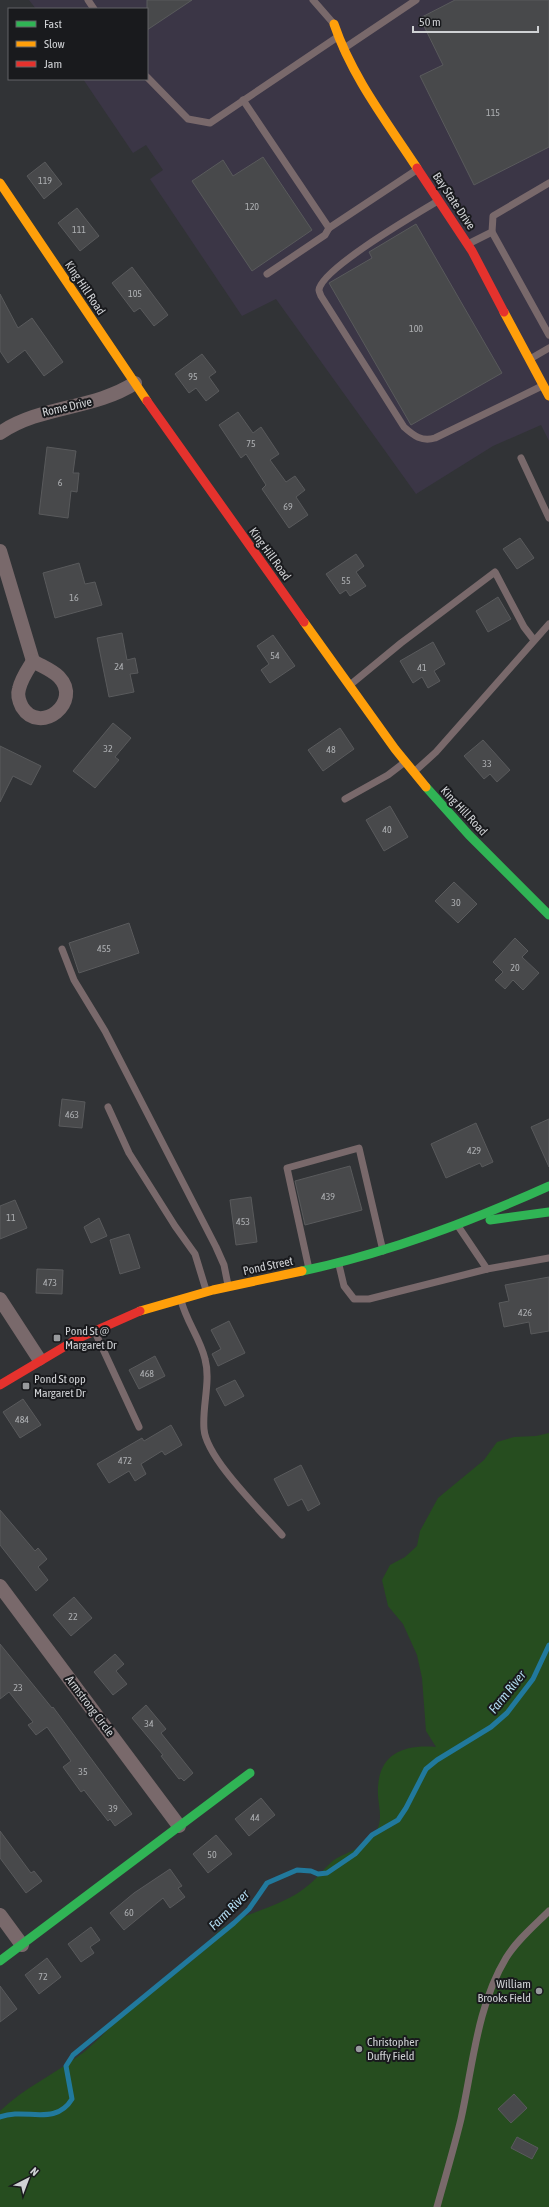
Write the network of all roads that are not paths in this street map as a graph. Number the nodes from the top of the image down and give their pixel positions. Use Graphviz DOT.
graph roads {
  1 [pos="416,0"];
  2 [pos="315,2"];
  3 [pos="334,24"];
  4 [pos="338,37"];
  5 [pos="343,50"];
  6 [pos="148,77"];
  7 [pos="243,100"];
  8 [pos="418,169"];
  9 [pos="0,183"];
  10 [pos="549,183"];
  11 [pos="439,200"];
  12 [pos="329,228"];
  13 [pos="492,232"];
  14 [pos="468,244"];
  15 [pos="268,274"];
  16 [pos="549,335"];
  17 [pos="549,348"];
  18 [pos="530,359"];
  19 [pos="135,384"];
  20 [pos="544,385"];
  21 [pos="549,396"];
  22 [pos="0,433"];
  23 [pos="521,458"];
  24 [pos="549,518"];
  25 [pos="0,551"];
  26 [pos="549,624"];
  27 [pos="534,640"];
  28 [pos="33,661"];
  29 [pos="350,686"];
  30 [pos="405,762"];
  31 [pos="414,772"];
  32 [pos="345,799"];
  33 [pos="549,915"];
  34 [pos="62,949"];
  35 [pos="108,1107"];
  36 [pos="549,1186"];
  37 [pos="549,1212"];
  38 [pos="458,1226"];
  39 [pos="383,1251"];
  40 [pos="549,1258"];
  41 [pos="338,1263"];
  42 [pos="309,1269"];
  43 [pos="487,1270"];
  44 [pos="228,1287"];
  45 [pos="207,1292"];
  46 [pos="181,1298"];
  47 [pos="0,1299"];
  48 [pos="94,1330"];
  49 [pos="39,1359"];
  50 [pos="0,1385"];
  51 [pos="139,1427"];
  52 [pos="282,1535"];
  53 [pos="0,1586"];
  54 [pos="250,1773"];
  55 [pos="180,1826"];
  56 [pos="549,1911"];
  57 [pos="0,1915"];
  58 [pos="22,1945"];
  59 [pos="0,1961"];
  60 [pos="437,2207"];
  1 -- 5 [label="lane"];
  2 -- 3 [label="lane"];
  3 -- 4 [label="street, Bay State Drive"];
  4 -- 5 [label="street, Bay State Drive"];
  4 -- 7 [label="lane"];
  5 -- 8 [label="street, Bay State Drive"];
  6 -- 7 [label="lane"];
  7 -- 12 [label="lane"];
  8 -- 11 [label="street, Bay State Drive"];
  8 -- 12 [label="lane"];
  9 -- 19 [label="street, King Hill Road"];
  10 -- 13 [label="lane"];
  11 -- 14 [label="street, Bay State Drive"];
  11 -- 20 [label="lane"];
  12 -- 15 [label="lane"];
  13 -- 14 [label="lane"];
  13 -- 16 [label="lane"];
  14 -- 18 [label="street, Bay State Drive"];
  17 -- 18 [label="lane"];
  18 -- 20 [label="street, Bay State Drive"];
  19 -- 22 [label="street, Rome Drive"];
  19 -- 29 [label="street, King Hill Road"];
  20 -- 21 [label="street, Bay State Drive"];
  23 -- 24 [label="lane"];
  25 -- 28 [label="street"];
  26 -- 27 [label="lane"];
  27 -- 29 [label="lane"];
  27 -- 31 [label="lane"];
  29 -- 30 [label="street, King Hill Road"];
  30 -- 31 [label="street, King Hill Road"];
  30 -- 32 [label="lane"];
  31 -- 33 [label="street, King Hill Road"];
  34 -- 44 [label="lane"];
  35 -- 45 [label="lane"];
  36 -- 38 [label="street, Pond Street"];
  37 -- 38 [label="street"];
  38 -- 39 [label="street, Pond Street"];
  38 -- 43 [label="lane"];
  39 -- 41 [label="street, Pond Street"];
  39 -- 42 [label="lane"];
  40 -- 43 [label="lane"];
  41 -- 42 [label="street, Pond Street"];
  41 -- 43 [label="lane"];
  42 -- 44 [label="street, Pond Street"];
  44 -- 45 [label="street, Pond Street"];
  45 -- 46 [label="street, Pond Street"];
  46 -- 48 [label="street, Pond Street"];
  46 -- 52 [label="lane"];
  47 -- 49 [label="street"];
  48 -- 49 [label="street, Pond Street"];
  48 -- 51 [label="lane"];
  49 -- 50 [label="street, Pond Street"];
  53 -- 55 [label="street, Armstrong Circle"];
  54 -- 55 [label="street"];
  55 -- 58 [label="street"];
  56 -- 60 [label="lane"];
  57 -- 58 [label="street"];
  58 -- 59 [label="street"];
}
